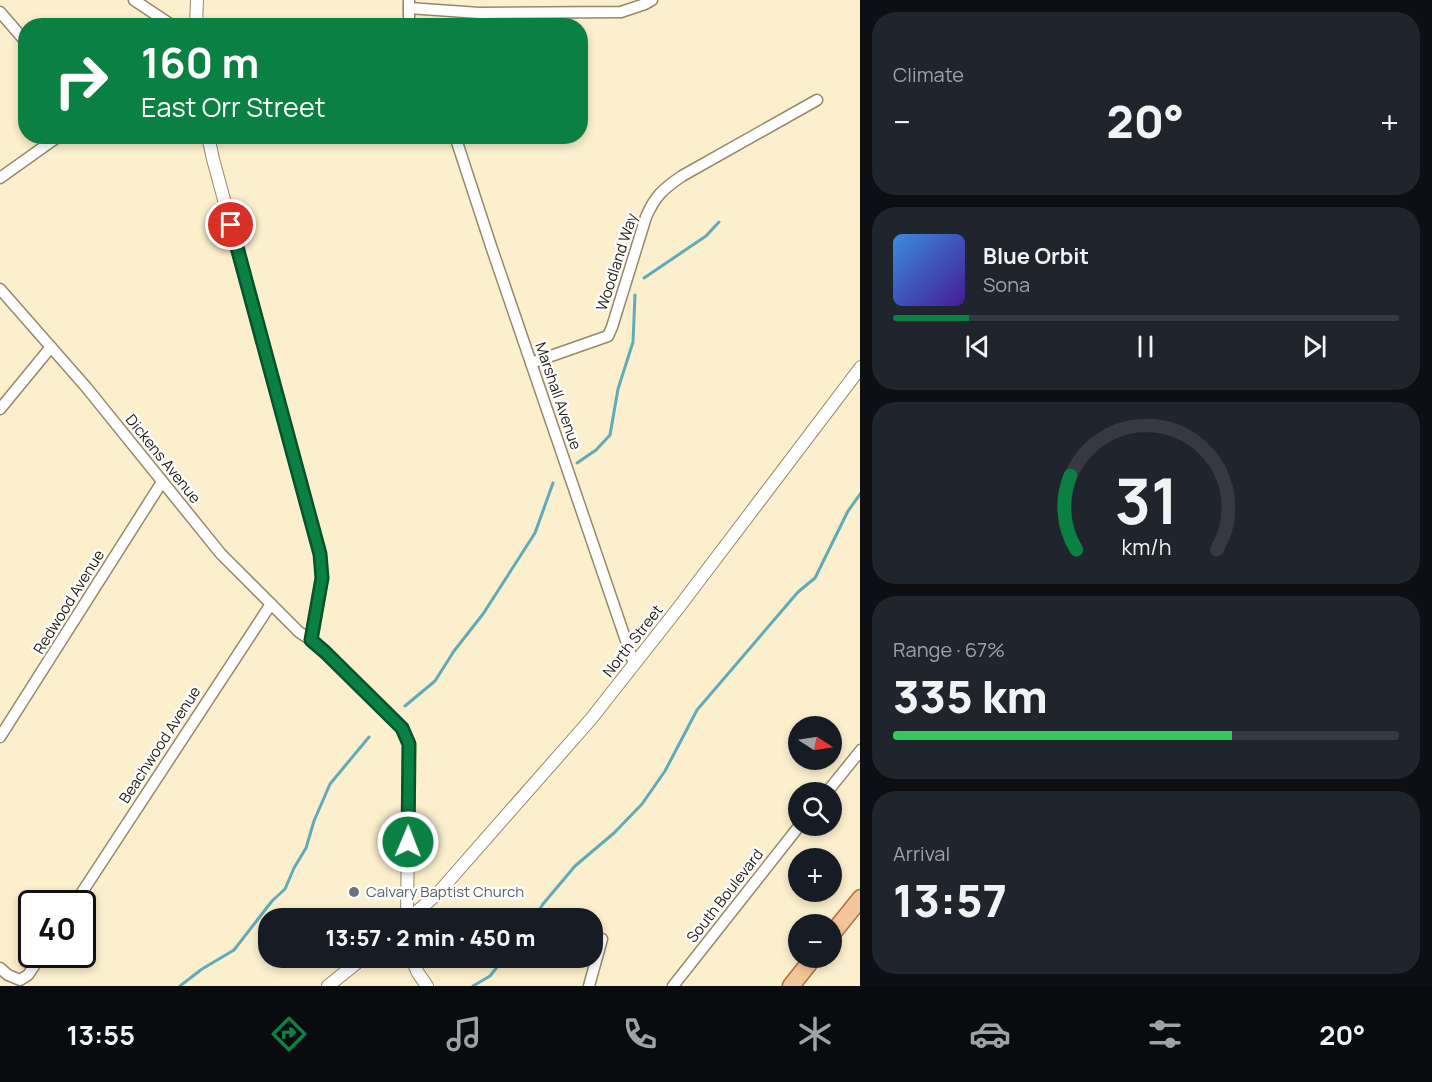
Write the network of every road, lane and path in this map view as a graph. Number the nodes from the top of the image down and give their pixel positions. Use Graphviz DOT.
graph roads {
  1 [pos="134,0"];
  2 [pos="196,0"];
  3 [pos="652,0"];
  4 [pos="409,4"];
  5 [pos="0,12"];
  6 [pos="161,18"];
  7 [pos="196,18"];
  8 [pos="18,33"];
  9 [pos="817,100"];
  10 [pos="48,144"];
  11 [pos="210,144"];
  12 [pos="458,144"];
  13 [pos="0,178"];
  14 [pos="0,289"];
  15 [pos="51,347"];
  16 [pos="531,363"];
  17 [pos="860,368"];
  18 [pos="0,409"];
  19 [pos="162,482"];
  20 [pos="271,604"];
  21 [pos="311,640"];
  22 [pos="634,664"];
  23 [pos="0,737"];
  24 [pos="860,751"];
  25 [pos="835,782"];
  26 [pos="791,836"];
  27 [pos="84,890"];
  28 [pos="860,899"];
  29 [pos="409,908"];
  30 [pos="421,908"];
  31 [pos="842,921"];
  32 [pos="0,968"];
  33 [pos="33,968"];
  34 [pos="350,968"];
  35 [pos="416,968"];
  36 [pos="594,968"];
  37 [pos="805,968"];
  38 [pos="328,986"];
  39 [pos="428,986"];
  40 [pos="589,986"];
  41 [pos="673,986"];
  42 [pos="791,986"];
  1 -- 6 [label="street"];
  2 -- 7 [label="street"];
  3 -- 4 [label="street"];
  5 -- 8 [label="street"];
  9 -- 16 [label="street, Woodland Way"];
  10 -- 13 [label="street"];
  11 -- 21 [label="street"];
  12 -- 16 [label="street, Marshall Avenue"];
  14 -- 15 [label="street, Dickens Avenue"];
  15 -- 18 [label="street"];
  15 -- 19 [label="street, Dickens Avenue"];
  16 -- 22 [label="street, Marshall Avenue"];
  17 -- 22 [label="street, North Street"];
  19 -- 20 [label="street, Dickens Avenue"];
  19 -- 23 [label="street, Redwood Avenue"];
  20 -- 21 [label="street, Dickens Avenue"];
  20 -- 27 [label="street, Beachwood Avenue"];
  21 -- 29 [label="street"];
  22 -- 30 [label="street, North Street"];
  24 -- 25 [label="street"];
  26 -- 41 [label="street, South Boulevard"];
  28 -- 31 [label="main road"];
  32 -- 33 [label="street"];
  34 -- 38 [label="street"];
  35 -- 39 [label="street"];
  36 -- 40 [label="street"];
  37 -- 42 [label="main road"];
}
